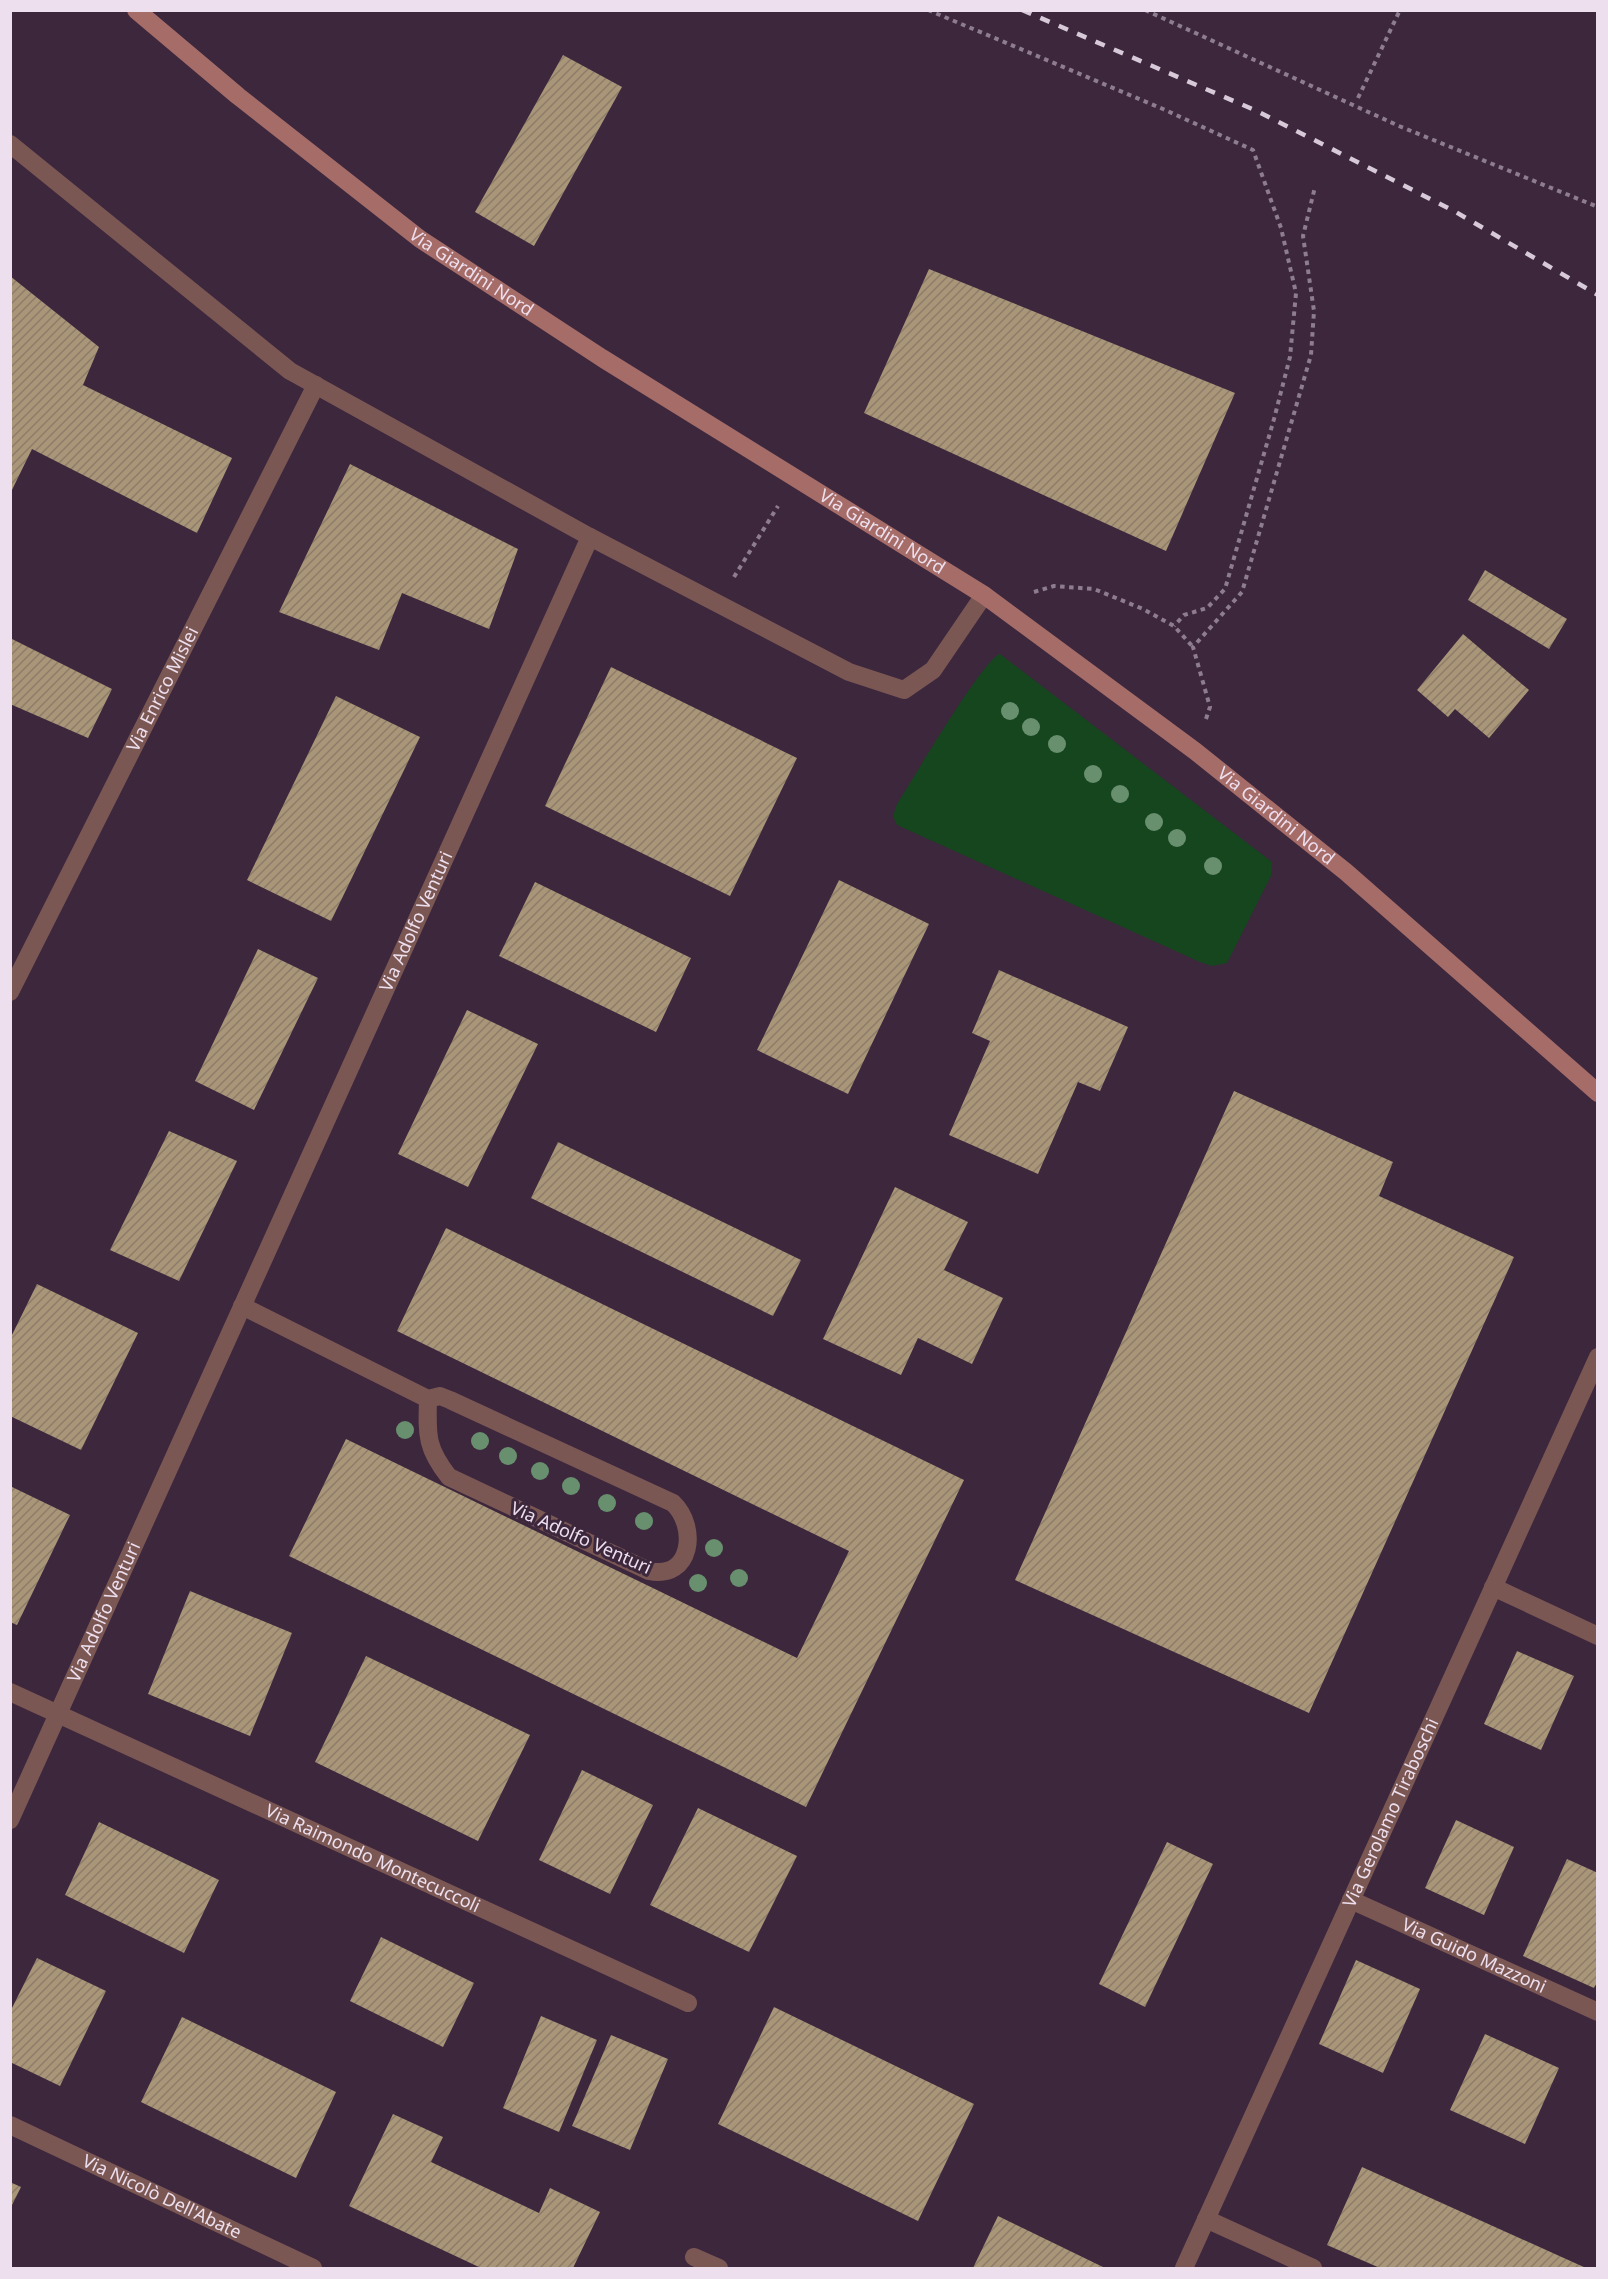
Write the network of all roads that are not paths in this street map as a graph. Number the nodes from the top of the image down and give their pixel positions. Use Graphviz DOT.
graph roads {
  1 [pos="136,10"];
  2 [pos="10,144"];
  3 [pos="316,385"];
  4 [pos="590,537"];
  5 [pos="984,595"];
  6 [pos="10,992"];
  7 [pos="1598,1093"];
  8 [pos="242,1306"];
  9 [pos="1598,1357"];
  10 [pos="428,1399"];
  11 [pos="1493,1587"];
  12 [pos="1598,1636"];
  13 [pos="10,1692"];
  14 [pos="58,1713"];
  15 [pos="10,1820"];
  16 [pos="1352,1900"];
  17 [pos="688,2003"];
  18 [pos="1598,2012"];
  19 [pos="10,2125"];
  20 [pos="1206,2219"];
  21 [pos="694,2257"];
  22 [pos="313,2268"];
  23 [pos="719,2268"];
  24 [pos="1184,2268"];
  25 [pos="1313,2268"];
  1 -- 5 [label="main road, Via Giardini Nord"];
  2 -- 3 [label="street"];
  3 -- 4 [label="street"];
  3 -- 6 [label="street, Via Enrico Mislei"];
  4 -- 5 [label="street"];
  4 -- 8 [label="street, Via Adolfo Venturi"];
  5 -- 7 [label="main road, Via Giardini Nord"];
  8 -- 10 [label="street, Via Adolfo Venturi"];
  8 -- 14 [label="street, Via Adolfo Venturi"];
  9 -- 11 [label="street, Via Gerolamo Tiraboschi"];
  10 -- 10 [label="street, Via Adolfo Venturi"];
  11 -- 12 [label="street"];
  11 -- 16 [label="street, Via Gerolamo Tiraboschi"];
  13 -- 14 [label="street, Via Raimondo Montecuccoli"];
  14 -- 15 [label="street, Via Adolfo Venturi"];
  14 -- 17 [label="street, Via Raimondo Montecuccoli"];
  16 -- 18 [label="street, Via Guido Mazzoni"];
  16 -- 20 [label="street, Via Gerolamo Tiraboschi"];
  19 -- 22 [label="street, Via Nicolò Dell'Abate"];
  20 -- 24 [label="street, Via Gerolamo Tiraboschi"];
  20 -- 25 [label="street"];
  21 -- 23 [label="street"];
}
